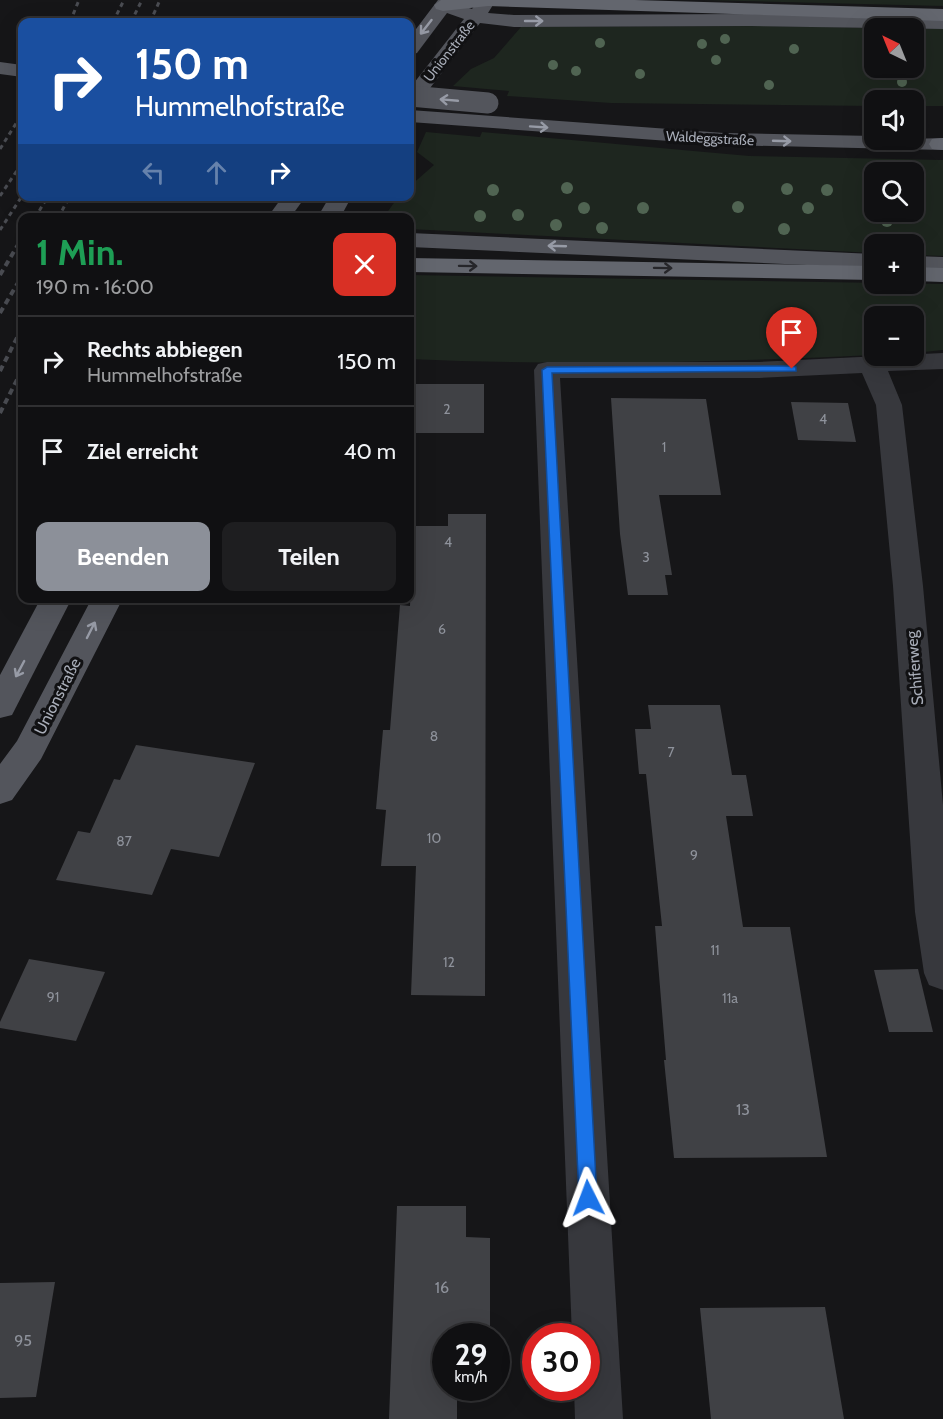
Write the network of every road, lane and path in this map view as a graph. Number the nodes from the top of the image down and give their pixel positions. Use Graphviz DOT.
graph roads {
  1 [pos="488,0"];
  2 [pos="445,2"];
  3 [pos="943,15"];
  4 [pos="475,17"];
  5 [pos="943,23"];
  6 [pos="414,44"];
  7 [pos="0,68"];
  8 [pos="18,70"];
  9 [pos="414,96"];
  10 [pos="414,97"];
  11 [pos="485,113"];
  12 [pos="414,116"];
  13 [pos="864,123"];
  14 [pos="942,144"];
  15 [pos="414,240"];
  16 [pos="864,261"];
  17 [pos="924,263"];
  18 [pos="943,264"];
  19 [pos="414,265"];
  20 [pos="864,273"];
  21 [pos="924,274"];
  22 [pos="943,275"];
  23 [pos="943,360"];
  24 [pos="924,362"];
  25 [pos="872,366"];
  26 [pos="54,603"];
  27 [pos="105,603"];
  28 [pos="0,706"];
  29 [pos="0,790"];
  30 [pos="943,973"];
  31 [pos="599,1419"];
  1 -- 2 [label="highway"];
  1 -- 3 [label="highway"];
  1 -- 4 [label="main road, Unionstraße"];
  2 -- 4 [label="main road"];
  2 -- 6 [label="main road, Unionstraße, one-way"];
  4 -- 5 [label="main road, one-way"];
  4 -- 9 [label="main road, Unionstraße"];
  7 -- 8 [label="main road"];
  11 -- 10 [label="main road, one-way, bridge"];
  11 -- 12 [label="main road"];
  11 -- 13 [label="main road, Waldeggstraße"];
  11 -- 14 [label="main road, Waldeggstraße, one-way"];
  16 -- 15 [label="main road, one-way"];
  17 -- 18 [label="main road"];
  19 -- 20 [label="highway, one-way"];
  21 -- 22 [label="highway"];
  23 -- 24 [label="street"];
  25 -- 30 [label="street, Schiferweg"];
  25 -- 31 [label="street"];
  26 -- 28 [label="main road, one-way"];
  29 -- 27 [label="main road, Unionstraße, one-way"];
}
